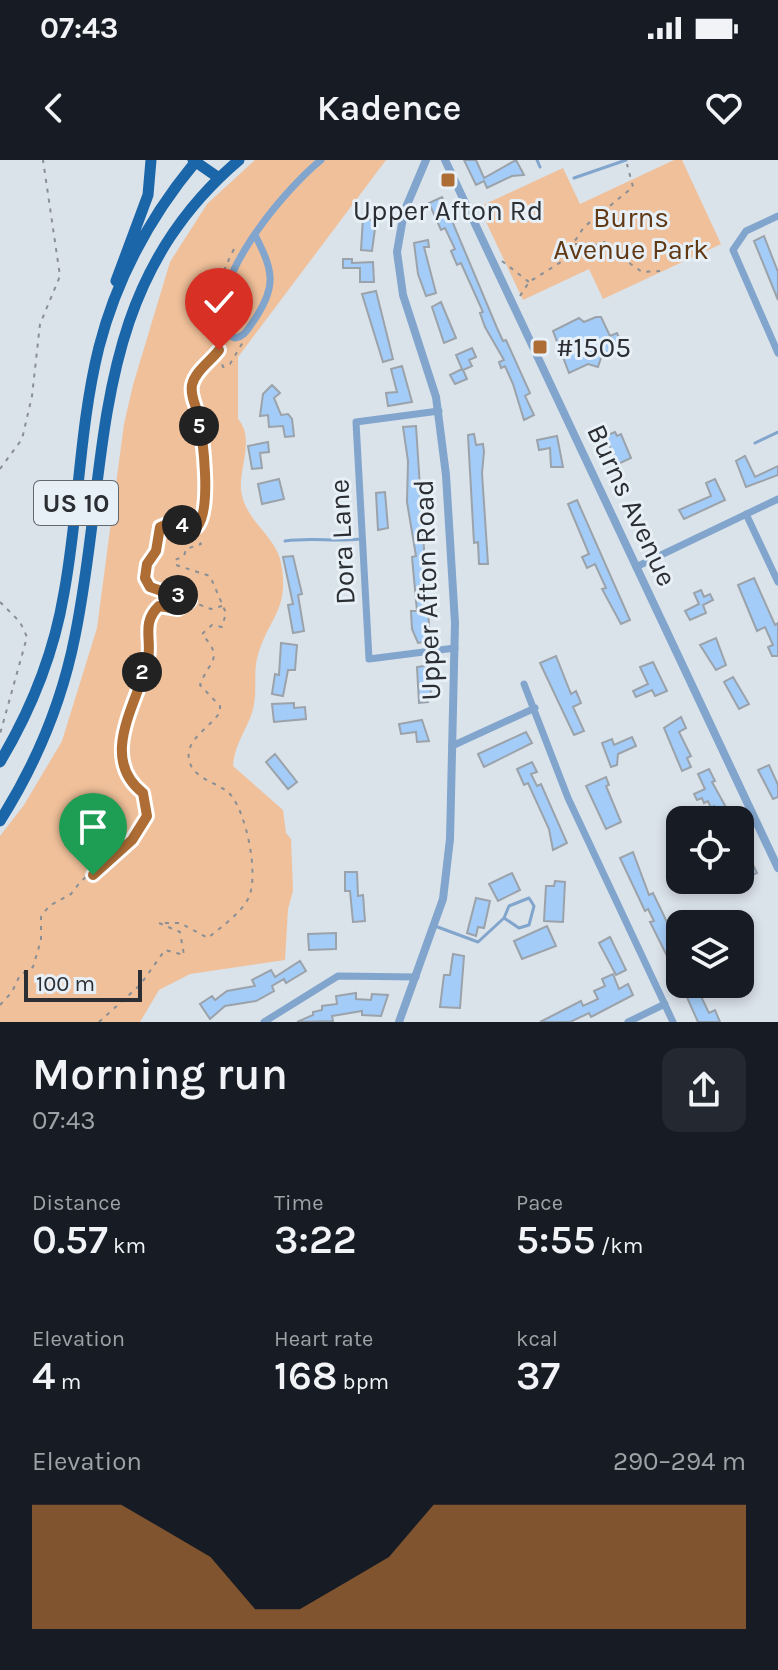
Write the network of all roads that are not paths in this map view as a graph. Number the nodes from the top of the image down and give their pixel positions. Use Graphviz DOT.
graph roads {
  1 [pos="151,160"];
  2 [pos="208,160"];
  3 [pos="239,160"];
  4 [pos="321,160"];
  5 [pos="426,160"];
  6 [pos="445,160"];
  7 [pos="537,160"];
  8 [pos="626,160"];
  9 [pos="195,161"];
  10 [pos="540,167"];
  11 [pos="219,178"];
  12 [pos="574,178"];
  13 [pos="778,216"];
  14 [pos="255,235"];
  15 [pos="109,314"];
  16 [pos="778,353"];
  17 [pos="439,411"];
  18 [pos="778,432"];
  19 [pos="755,443"];
  20 [pos="778,499"];
  21 [pos="746,514"];
  22 [pos="364,538"];
  23 [pos="285,541"];
  24 [pos="636,567"];
  25 [pos="778,580"];
  26 [pos="455,648"];
  27 [pos="524,684"];
  28 [pos="535,708"];
  29 [pos="452,746"];
  30 [pos="0,762"];
  31 [pos="0,821"];
  32 [pos="778,868"];
  33 [pos="504,918"];
  34 [pos="435,926"];
  35 [pos="416,977"];
  36 [pos="665,1004"];
  37 [pos="264,1022"];
  38 [pos="399,1022"];
  39 [pos="628,1022"];
  40 [pos="673,1022"];
  1 -- 15 [label="highway"];
  2 -- 11 [label="highway"];
  3 -- 11 [label="highway, US 10"];
  4 -- 14 [label="street"];
  5 -- 17 [label="street, Upper Afton Road"];
  6 -- 24 [label="street, Burns Avenue"];
  7 -- 10 [label="lane"];
  8 -- 12 [label="lane"];
  9 -- 11 [label="highway"];
  9 -- 15 [label="highway, US 10"];
  11 -- 31 [label="highway, US 10"];
  13 -- 16 [label="street"];
  14 -- 14 [label="street"];
  15 -- 30 [label="highway, US 10"];
  17 -- 22 [label="street, Dora Lane"];
  17 -- 26 [label="street, Upper Afton Road"];
  18 -- 19 [label="lane"];
  20 -- 21 [label="street"];
  21 -- 24 [label="street"];
  21 -- 25 [label="street"];
  22 -- 23 [label="lane"];
  22 -- 26 [label="street, Dora Lane"];
  24 -- 32 [label="street, Burns Avenue"];
  26 -- 29 [label="street, Upper Afton Road"];
  27 -- 28 [label="street"];
  28 -- 29 [label="street"];
  28 -- 36 [label="street"];
  29 -- 34 [label="street, Upper Afton Road"];
  33 -- 33 [label="lane"];
  33 -- 34 [label="lane"];
  34 -- 35 [label="street, Upper Afton Road"];
  35 -- 37 [label="street"];
  35 -- 38 [label="street, Upper Afton Road"];
  36 -- 39 [label="street"];
  36 -- 40 [label="street"];
}
